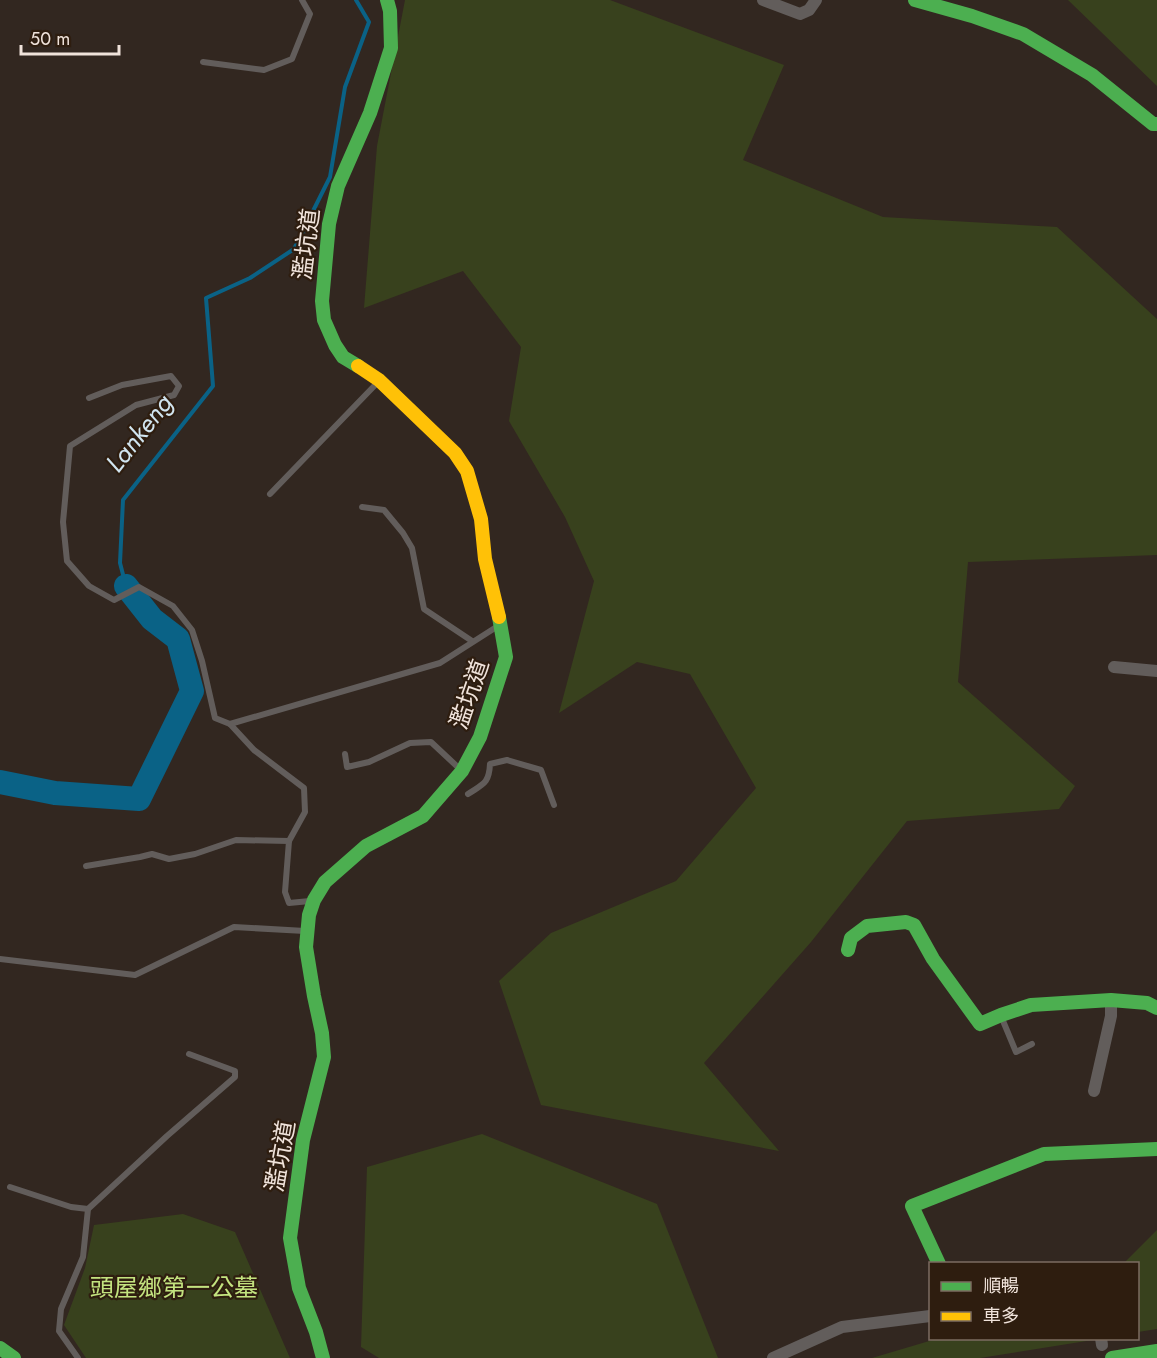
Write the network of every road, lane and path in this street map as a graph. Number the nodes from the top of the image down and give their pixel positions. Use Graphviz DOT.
graph roads {
  1 [pos="302,0"];
  2 [pos="387,0"];
  3 [pos="763,0"];
  4 [pos="816,0"];
  5 [pos="915,0"];
  6 [pos="203,62"];
  7 [pos="1157,124"];
  8 [pos="380,380"];
  9 [pos="89,398"];
  10 [pos="270,494"];
  11 [pos="362,507"];
  12 [pos="501,624"];
  13 [pos="472,641"];
  14 [pos="1114,667"];
  15 [pos="1157,671"];
  16 [pos="230,724"];
  17 [pos="345,754"];
  18 [pos="462,771"];
  19 [pos="468,794"];
  20 [pos="554,805"];
  21 [pos="289,841"];
  22 [pos="86,866"];
  23 [pos="314,900"];
  24 [pos="308,931"];
  25 [pos="848,950"];
  26 [pos="0,959"];
  27 [pos="1111,1000"];
  28 [pos="1157,1008"];
  29 [pos="1001,1015"];
  30 [pos="1032,1044"];
  31 [pos="189,1054"];
  32 [pos="1094,1091"];
  33 [pos="1157,1149"];
  34 [pos="10,1187"];
  35 [pos="88,1209"];
  36 [pos="939,1262"];
  37 [pos="929,1316"];
  38 [pos="0,1348"];
  39 [pos="1157,1351"];
  40 [pos="14,1358"];
  41 [pos="78,1358"];
  42 [pos="323,1358"];
  43 [pos="773,1358"];
  44 [pos="1112,1358"];
  1 -- 6 [label="lane"];
  2 -- 8 [label="main road, 濫坑道"];
  3 -- 4 [label="street"];
  5 -- 7 [label="main road"];
  8 -- 10 [label="lane"];
  8 -- 12 [label="main road, 濫坑道"];
  9 -- 16 [label="lane"];
  11 -- 13 [label="lane"];
  12 -- 13 [label="lane"];
  12 -- 18 [label="main road, 濫坑道"];
  13 -- 16 [label="lane"];
  14 -- 15 [label="street"];
  16 -- 21 [label="lane"];
  17 -- 18 [label="lane"];
  18 -- 23 [label="main road, 濫坑道"];
  19 -- 20 [label="lane"];
  21 -- 22 [label="lane"];
  21 -- 23 [label="lane"];
  23 -- 24 [label="main road, 濫坑道"];
  24 -- 26 [label="lane"];
  24 -- 42 [label="main road, 濫坑道"];
  25 -- 29 [label="main road"];
  27 -- 28 [label="main road"];
  27 -- 29 [label="main road"];
  27 -- 32 [label="street"];
  29 -- 30 [label="lane"];
  31 -- 35 [label="lane"];
  33 -- 36 [label="main road"];
  34 -- 35 [label="lane"];
  35 -- 41 [label="lane"];
  37 -- 43 [label="street"];
  38 -- 40 [label="main road"];
  39 -- 44 [label="main road"];
}
